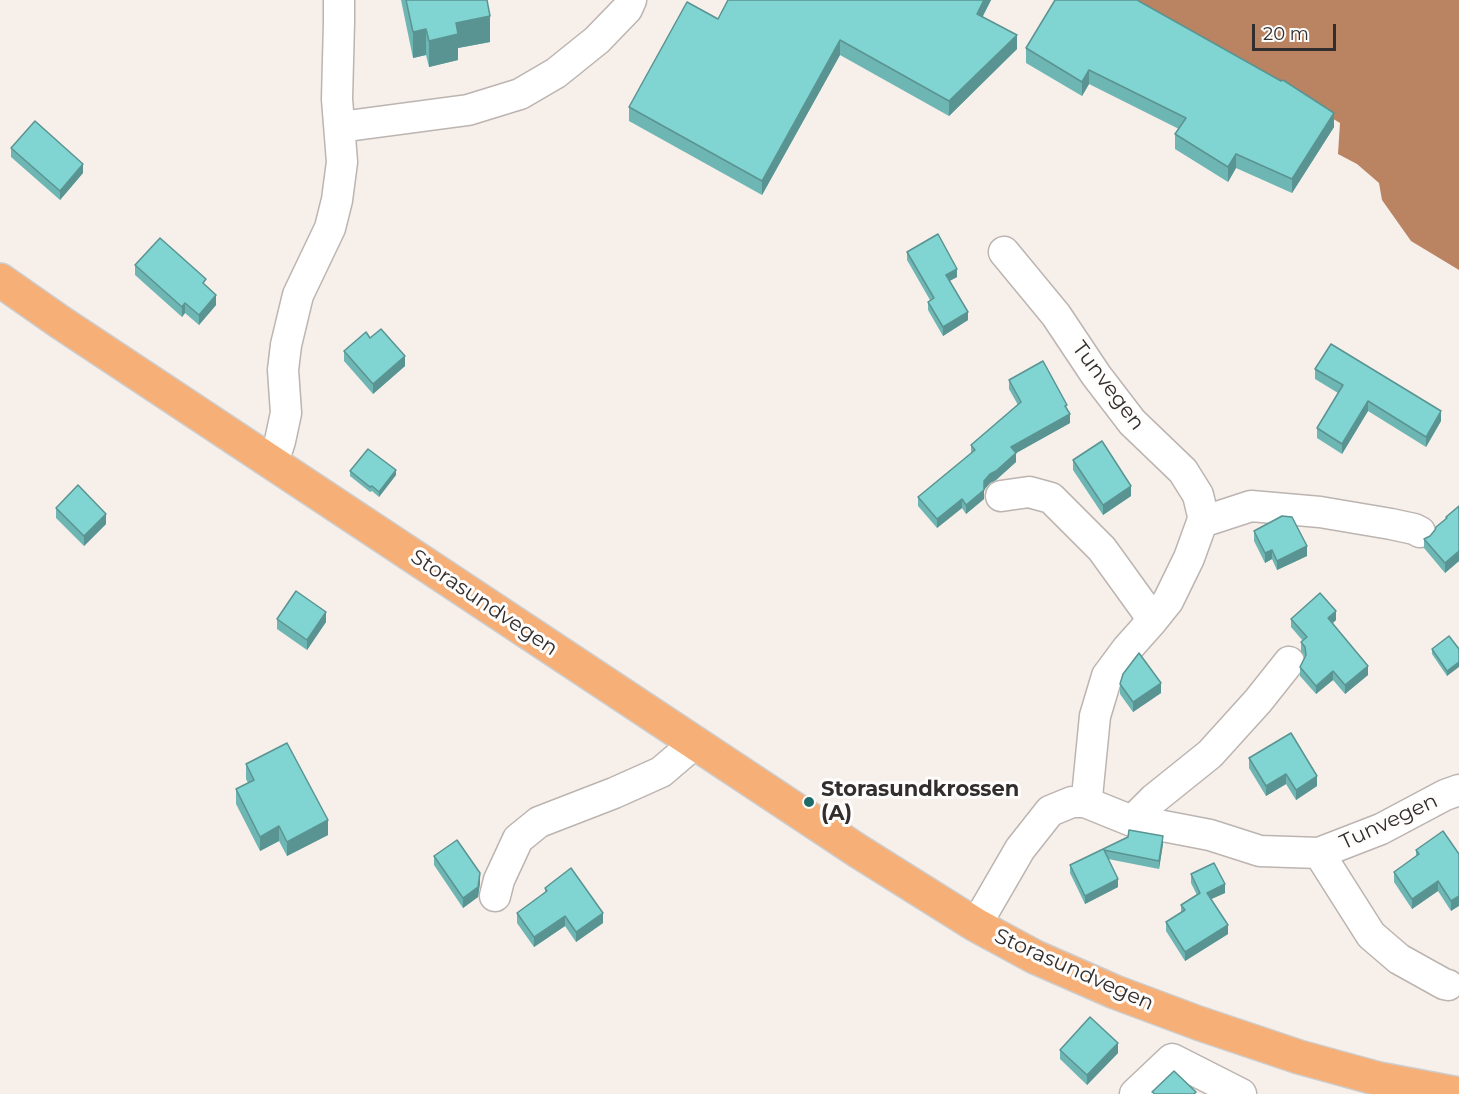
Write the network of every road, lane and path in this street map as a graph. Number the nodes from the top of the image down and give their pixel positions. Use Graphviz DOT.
graph roads {
  1 [pos="339,0"];
  2 [pos="631,0"];
  3 [pos="340,127"];
  4 [pos="1004,252"];
  5 [pos="0,280"];
  6 [pos="273,463"];
  7 [pos="1001,496"];
  8 [pos="1202,522"];
  9 [pos="1420,532"];
  10 [pos="1152,621"];
  11 [pos="1289,662"];
  12 [pos="695,743"];
  13 [pos="1459,790"];
  14 [pos="1085,802"];
  15 [pos="1132,821"];
  16 [pos="1319,853"];
  17 [pos="495,896"];
  18 [pos="976,925"];
  19 [pos="1448,986"];
  20 [pos="1438,1092"];
  21 [pos="1135,1094"];
  22 [pos="1241,1094"];
  1 -- 3 [label="street"];
  2 -- 3 [label="street"];
  3 -- 6 [label="street"];
  4 -- 8 [label="street, Tunvegen"];
  5 -- 6 [label="main road, Storasundvegen"];
  6 -- 12 [label="main road, Storasundvegen"];
  7 -- 10 [label="street"];
  8 -- 9 [label="street"];
  8 -- 10 [label="street"];
  10 -- 14 [label="street"];
  11 -- 15 [label="street"];
  12 -- 17 [label="street"];
  12 -- 18 [label="main road, Storasundvegen"];
  13 -- 16 [label="street, Tunvegen"];
  14 -- 15 [label="street, Tunvegen"];
  14 -- 18 [label="street"];
  15 -- 16 [label="street, Tunvegen"];
  16 -- 19 [label="street, Tunvegen"];
  18 -- 20 [label="main road, Storasundvegen"];
  21 -- 22 [label="street"];
}
